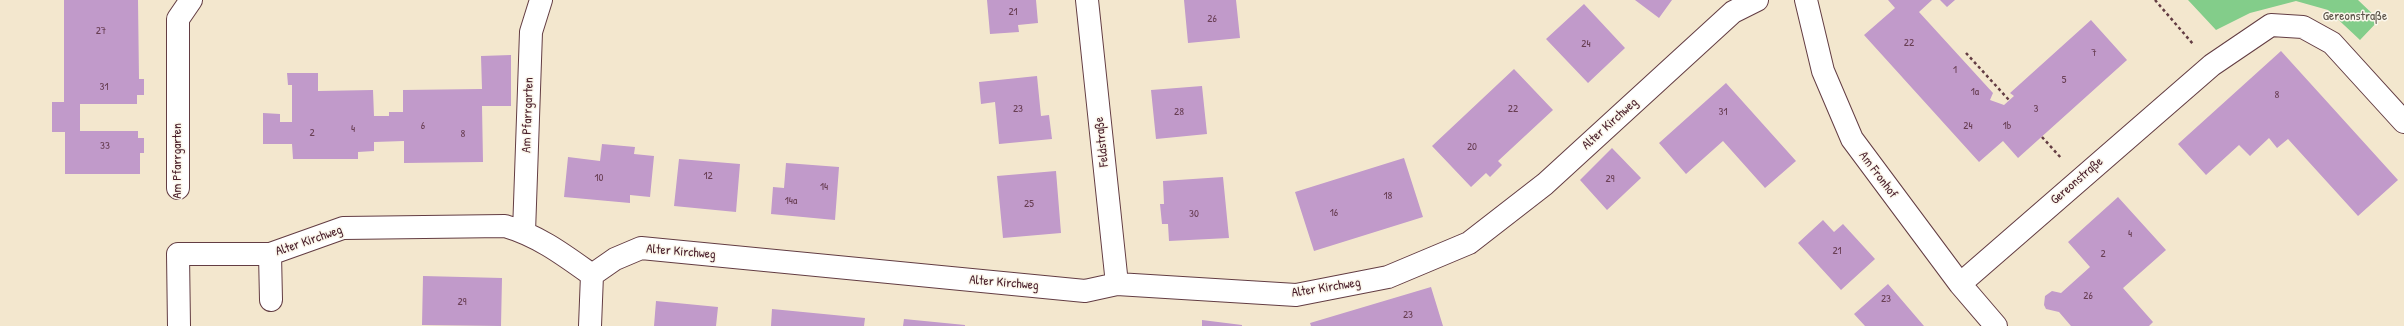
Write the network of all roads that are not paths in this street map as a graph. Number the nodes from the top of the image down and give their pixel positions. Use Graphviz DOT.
graph roads {
  1 [pos="191,0"];
  2 [pos="541,0"];
  3 [pos="1087,0"];
  4 [pos="1757,0"];
  5 [pos="1806,0"];
  6 [pos="2404,122"];
  7 [pos="178,188"];
  8 [pos="524,232"];
  9 [pos="270,254"];
  10 [pos="592,275"];
  11 [pos="1117,284"];
  12 [pos="1960,284"];
  13 [pos="271,300"];
  14 [pos="179,326"];
  15 [pos="590,326"];
  16 [pos="1996,326"];
  1 -- 7 [label="street, Am Pfarrgarten"];
  2 -- 8 [label="street, Am Pfarrgarten"];
  3 -- 11 [label="street, Feldstraße"];
  4 -- 11 [label="street, Alter Kirchweg"];
  5 -- 12 [label="street, Am Fronhof"];
  6 -- 12 [label="street, Gereonstraße"];
  8 -- 9 [label="street, Alter Kirchweg"];
  8 -- 10 [label="street, Alter Kirchweg"];
  9 -- 13 [label="street"];
  9 -- 14 [label="street, Alter Kirchweg"];
  10 -- 11 [label="street, Alter Kirchweg"];
  10 -- 15 [label="street"];
  12 -- 16 [label="street, Am Fronhof"];
}
